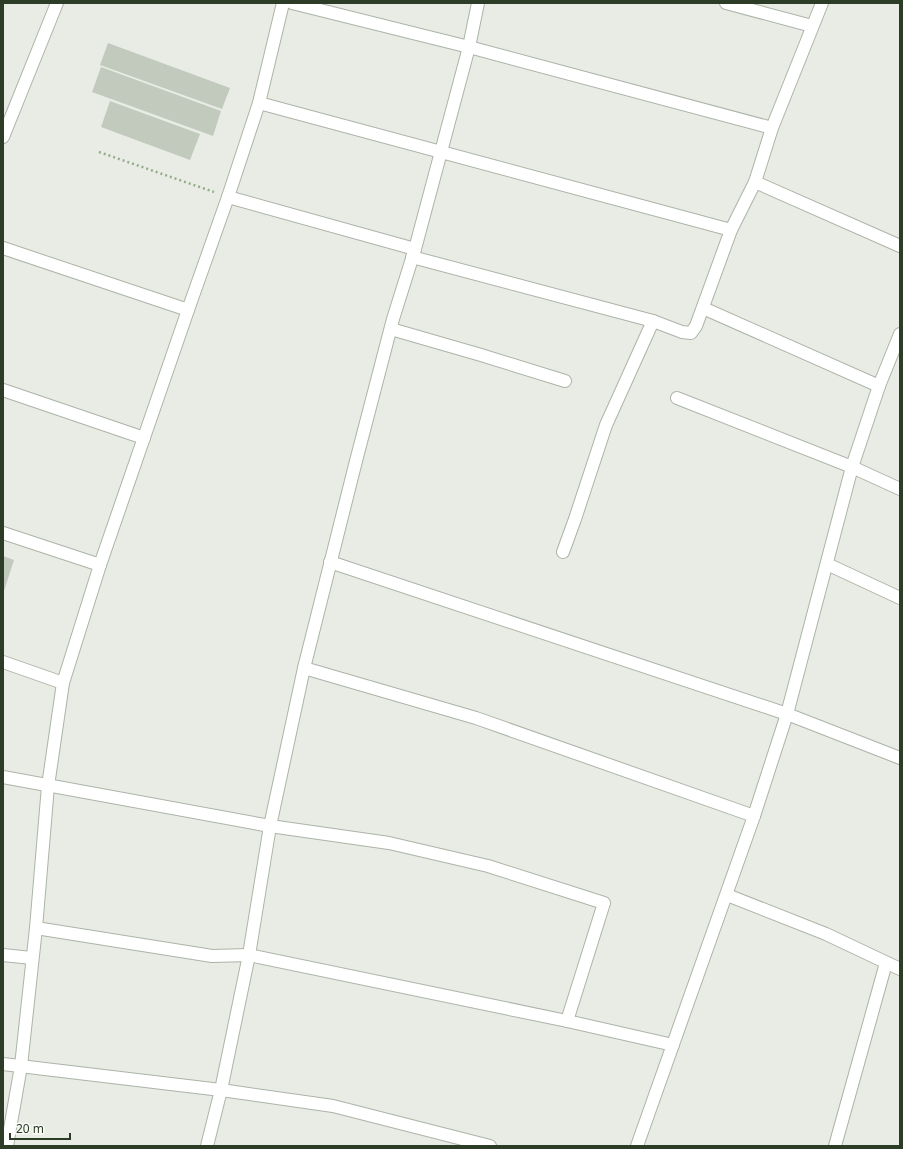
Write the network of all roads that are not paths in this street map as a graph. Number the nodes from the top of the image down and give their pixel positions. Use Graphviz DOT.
graph roads {
  1 [pos="57,3"];
  2 [pos="283,3"];
  3 [pos="292,3"];
  4 [pos="478,3"];
  5 [pos="726,3"];
  6 [pos="822,3"];
  7 [pos="812,26"];
  8 [pos="469,47"];
  9 [pos="259,103"];
  10 [pos="772,128"];
  11 [pos="3,137"];
  12 [pos="441,152"];
  13 [pos="755,182"];
  14 [pos="228,197"];
  15 [pos="731,230"];
  16 [pos="900,246"];
  17 [pos="3,248"];
  18 [pos="413,253"];
  19 [pos="702,308"];
  20 [pos="188,310"];
  21 [pos="653,321"];
  22 [pos="391,329"];
  23 [pos="900,334"];
  24 [pos="565,380"];
  25 [pos="879,386"];
  26 [pos="3,390"];
  27 [pos="677,398"];
  28 [pos="144,438"];
  29 [pos="852,467"];
  30 [pos="900,489"];
  31 [pos="3,533"];
  32 [pos="563,552"];
  33 [pos="330,562"];
  34 [pos="827,564"];
  35 [pos="100,565"];
  36 [pos="900,598"];
  37 [pos="3,662"];
  38 [pos="304,668"];
  39 [pos="63,684"];
  40 [pos="787,714"];
  41 [pos="900,758"];
  42 [pos="3,778"];
  43 [pos="48,786"];
  44 [pos="754,816"];
  45 [pos="270,826"];
  46 [pos="727,895"];
  47 [pos="36,928"];
  48 [pos="3,955"];
  49 [pos="250,955"];
  50 [pos="32,958"];
  51 [pos="886,963"];
  52 [pos="900,969"];
  53 [pos="567,1021"];
  54 [pos="673,1045"];
  55 [pos="3,1064"];
  56 [pos="21,1066"];
  57 [pos="221,1090"];
  58 [pos="7,1146"];
  59 [pos="206,1146"];
  60 [pos="490,1146"];
  61 [pos="637,1146"];
  62 [pos="835,1146"];
  1 -- 11 [label="street"];
  2 -- 9 [label="street"];
  3 -- 8 [label="street"];
  4 -- 8 [label="street"];
  5 -- 7 [label="street"];
  6 -- 7 [label="street"];
  7 -- 10 [label="street"];
  8 -- 10 [label="street"];
  8 -- 12 [label="street"];
  9 -- 12 [label="street"];
  9 -- 14 [label="street"];
  10 -- 13 [label="street"];
  12 -- 15 [label="street"];
  12 -- 18 [label="street"];
  13 -- 15 [label="street"];
  13 -- 16 [label="street"];
  14 -- 18 [label="street"];
  14 -- 20 [label="street"];
  15 -- 19 [label="street"];
  17 -- 20 [label="street"];
  18 -- 21 [label="street"];
  18 -- 22 [label="street"];
  19 -- 21 [label="street"];
  19 -- 25 [label="street"];
  20 -- 28 [label="street"];
  21 -- 32 [label="street"];
  22 -- 24 [label="street"];
  22 -- 33 [label="street"];
  23 -- 25 [label="street"];
  25 -- 29 [label="street"];
  26 -- 28 [label="street"];
  27 -- 29 [label="street"];
  28 -- 35 [label="street"];
  29 -- 30 [label="street"];
  29 -- 34 [label="street"];
  31 -- 35 [label="street"];
  33 -- 38 [label="street"];
  33 -- 40 [label="street"];
  34 -- 36 [label="street"];
  34 -- 40 [label="street"];
  35 -- 39 [label="street"];
  37 -- 39 [label="street"];
  38 -- 44 [label="street"];
  38 -- 45 [label="street"];
  39 -- 43 [label="street"];
  40 -- 41 [label="street"];
  40 -- 44 [label="street"];
  42 -- 43 [label="street"];
  43 -- 45 [label="street"];
  43 -- 47 [label="street"];
  44 -- 46 [label="street"];
  45 -- 49 [label="street"];
  45 -- 53 [label="street"];
  46 -- 51 [label="street"];
  46 -- 54 [label="street"];
  47 -- 49 [label="street"];
  47 -- 50 [label="street"];
  48 -- 50 [label="street"];
  49 -- 53 [label="street"];
  49 -- 57 [label="street"];
  50 -- 56 [label="street"];
  51 -- 52 [label="street"];
  51 -- 62 [label="street"];
  53 -- 54 [label="street"];
  54 -- 61 [label="street"];
  55 -- 56 [label="street"];
  56 -- 57 [label="street"];
  56 -- 58 [label="street"];
  57 -- 59 [label="street"];
  57 -- 60 [label="street"];
}
